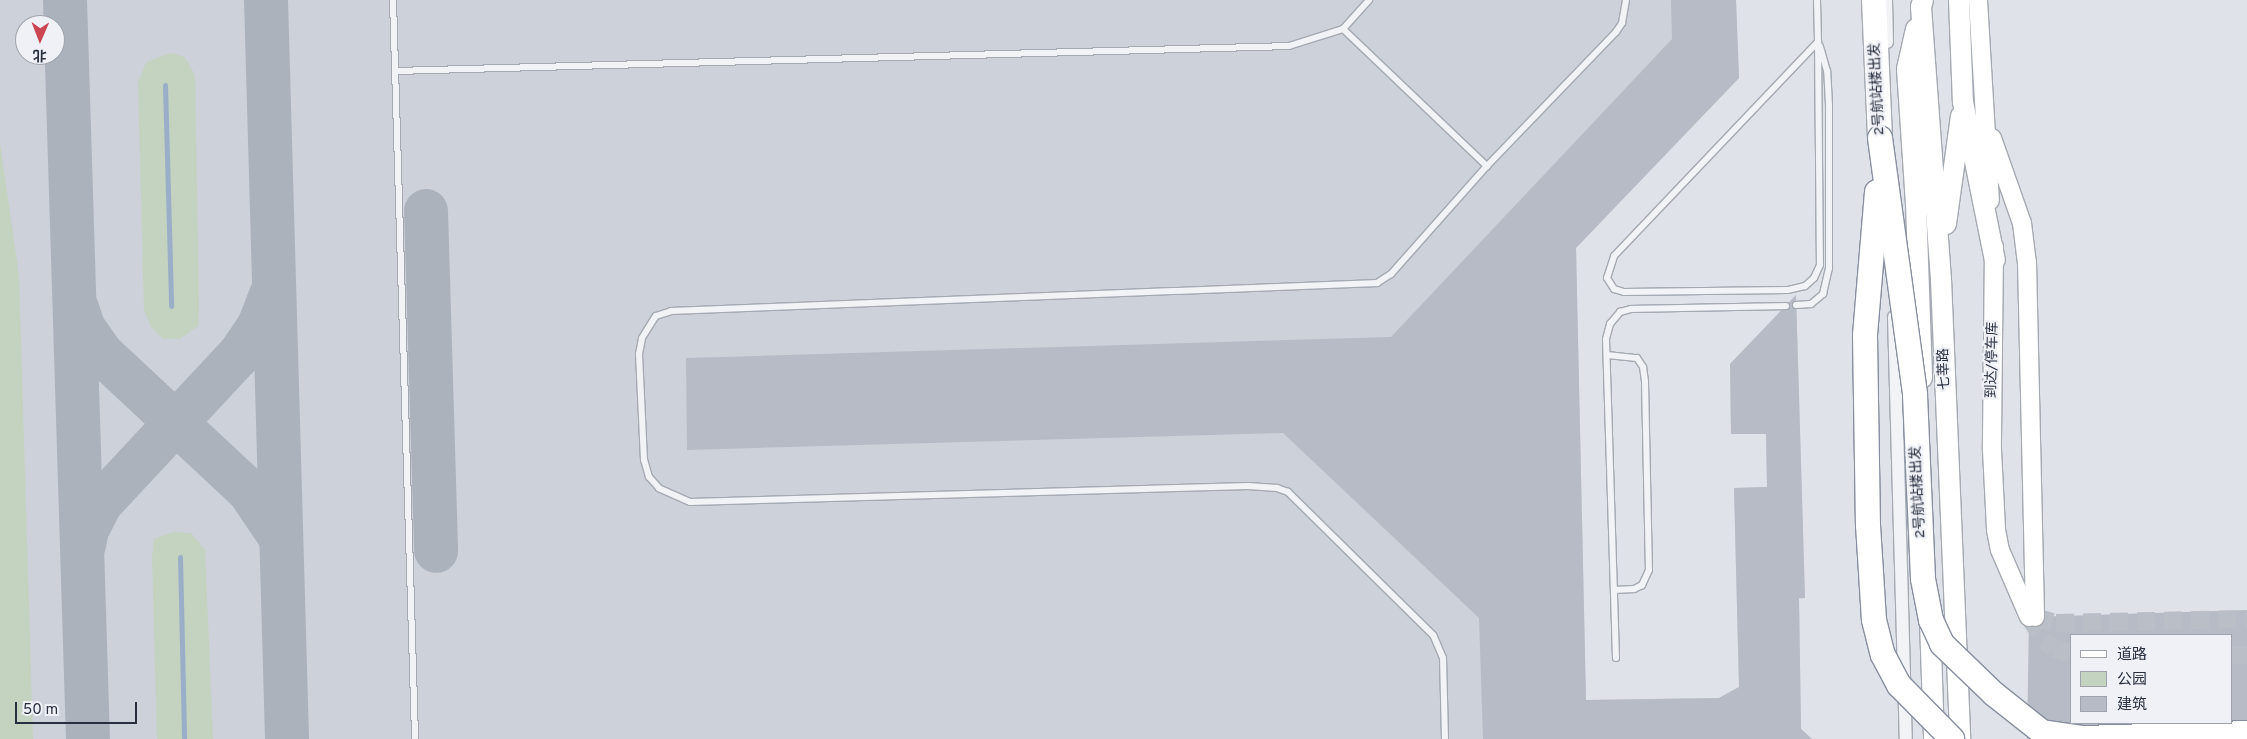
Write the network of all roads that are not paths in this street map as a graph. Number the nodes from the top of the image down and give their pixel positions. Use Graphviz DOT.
graph roads {
  1 [pos="393,0"];
  2 [pos="1369,0"];
  3 [pos="1626,0"];
  4 [pos="1817,0"];
  5 [pos="1874,0"];
  6 [pos="1886,0"];
  7 [pos="1953,0"];
  8 [pos="1959,0"];
  9 [pos="1978,0"];
  10 [pos="1922,4"];
  11 [pos="1344,29"];
  12 [pos="1960,31"];
  13 [pos="1818,42"];
  14 [pos="395,72"];
  15 [pos="1973,99"];
  16 [pos="1880,138"];
  17 [pos="1487,166"];
  18 [pos="1995,260"];
  19 [pos="1941,279"];
  20 [pos="1786,306"];
  21 [pos="1796,306"];
  22 [pos="1607,354"];
  23 [pos="1614,590"];
  24 [pos="1616,658"];
  25 [pos="2247,733"];
  26 [pos="415,739"];
  27 [pos="1445,739"];
  28 [pos="1906,739"];
  29 [pos="1934,739"];
  30 [pos="1952,739"];
  31 [pos="1960,739"];
  1 -- 14 [label="lane"];
  2 -- 11 [label="lane"];
  3 -- 17 [label="lane"];
  4 -- 13 [label="lane"];
  5 -- 16 [label="highway, 2号航站楼出发"];
  6 -- 28 [label="street"];
  7 -- 12 [label="main road"];
  8 -- 12 [label="main road, 到达/停车库"];
  9 -- 15 [label="main road, 到达/停车库"];
  10 -- 19 [label="main road, 七莘路"];
  10 -- 29 [label="main road"];
  11 -- 14 [label="lane"];
  11 -- 17 [label="lane"];
  12 -- 15 [label="main road, 到达/停车库"];
  13 -- 13 [label="lane"];
  13 -- 21 [label="lane"];
  14 -- 26 [label="lane"];
  15 -- 18 [label="main road"];
  15 -- 18 [label="main road, 到达/停车库"];
  15 -- 19 [label="main road"];
  16 -- 25 [label="highway, 2号航站楼出发, bridge"];
  16 -- 30 [label="highway, bridge"];
  17 -- 27 [label="lane"];
  19 -- 31 [label="main road, 七莘路"];
  20 -- 22 [label="lane"];
  22 -- 23 [label="lane"];
  22 -- 23 [label="lane"];
  23 -- 24 [label="lane"];
}
